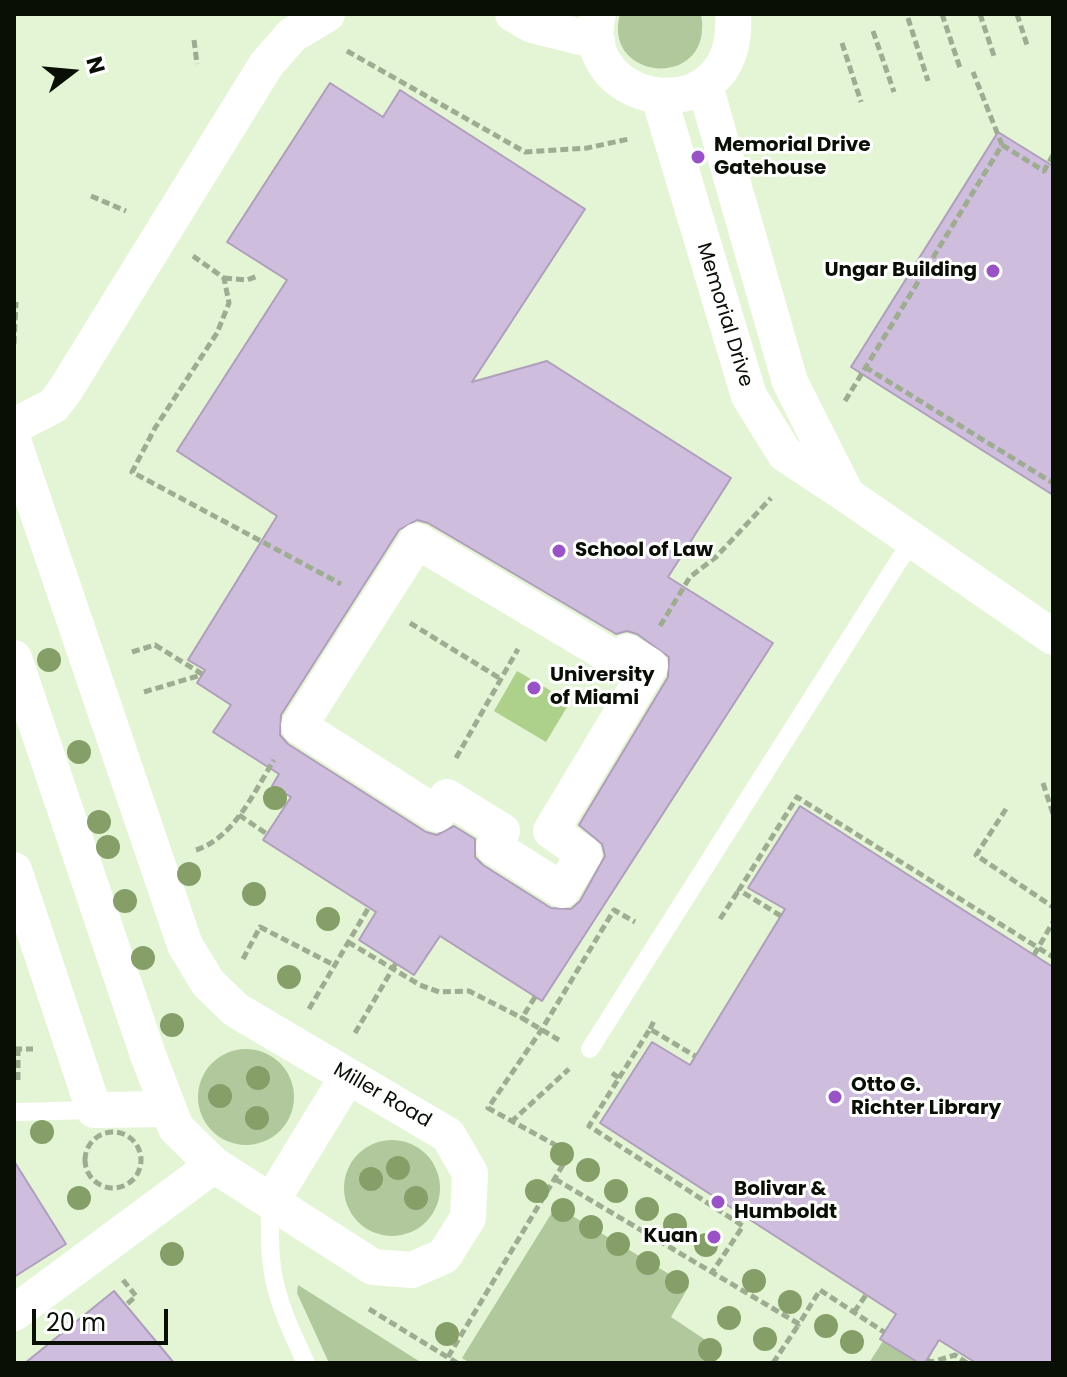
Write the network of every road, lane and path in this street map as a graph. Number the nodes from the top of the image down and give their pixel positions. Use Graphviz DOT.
graph roads {
  1 [pos="513,14"];
  2 [pos="733,14"];
  3 [pos="942,14"];
  4 [pos="980,14"];
  5 [pos="1017,14"];
  6 [pos="908,18"];
  7 [pos="597,27"];
  8 [pos="333,30"];
  9 [pos="873,31"];
  10 [pos="194,40"];
  11 [pos="842,43"];
  12 [pos="1028,48"];
  13 [pos="995,59"];
  14 [pos="197,64"];
  15 [pos="961,71"];
  16 [pos="973,72"];
  17 [pos="928,81"];
  18 [pos="705,86"];
  19 [pos="894,92"];
  20 [pos="659,97"];
  21 [pos="861,102"];
  22 [pos="642,136"];
  23 [pos="1002,145"];
  24 [pos="1053,155"];
  25 [pos="91,196"];
  26 [pos="123,209"];
  27 [pos="184,249"];
  28 [pos="258,276"];
  29 [pos="224,278"];
  30 [pos="16,302"];
  31 [pos="14,344"];
  32 [pos="865,367"];
  33 [pos="14,426"];
  34 [pos="821,442"];
  35 [pos="14,443"];
  36 [pos="1053,483"];
  37 [pos="847,495"];
  38 [pos="771,498"];
  39 [pos="912,540"];
  40 [pos="341,584"];
  41 [pos="378,604"];
  42 [pos="539,613"];
  43 [pos="658,629"];
  44 [pos="1053,637"];
  45 [pos="132,652"];
  46 [pos="14,658"];
  47 [pos="501,679"];
  48 [pos="144,692"];
  49 [pos="27,734"];
  50 [pos="280,751"];
  51 [pos="1043,783"];
  52 [pos="428,808"];
  53 [pos="1006,809"];
  54 [pos="1053,814"];
  55 [pos="239,815"];
  56 [pos="267,834"];
  57 [pos="196,850"];
  58 [pos="14,870"];
  59 [pos="739,890"];
  60 [pos="369,907"];
  61 [pos="1053,907"];
  62 [pos="614,910"];
  63 [pos="781,916"];
  64 [pos="596,917"];
  65 [pos="720,919"];
  66 [pos="1053,922"];
  67 [pos="605,924"];
  68 [pos="348,942"];
  69 [pos="1038,948"];
  70 [pos="1034,955"];
  71 [pos="1053,957"];
  72 [pos="334,965"];
  73 [pos="394,966"];
  74 [pos="238,969"];
  75 [pos="535,997"];
  76 [pos="308,1009"];
  77 [pos="522,1018"];
  78 [pos="655,1019"];
  79 [pos="542,1029"];
  80 [pos="650,1029"];
  81 [pos="355,1033"];
  82 [pos="18,1049"];
  83 [pos="587,1052"];
  84 [pos="695,1056"];
  85 [pos="348,1076"];
  86 [pos="619,1078"];
  87 [pos="17,1090"];
  88 [pos="169,1109"];
  89 [pos="94,1110"];
  90 [pos="14,1112"];
  91 [pos="510,1122"];
  92 [pos="214,1165"];
  93 [pos="134,1179"];
  94 [pos="555,1179"];
  95 [pos="271,1202"];
  96 [pos="711,1274"];
  97 [pos="866,1295"];
  98 [pos="854,1312"];
  99 [pos="14,1313"];
  100 [pos="799,1324"];
  101 [pos="884,1332"];
  102 [pos="927,1360"];
  103 [pos="306,1363"];
  104 [pos="457,1363"];
  105 [pos="773,1363"];
  106 [pos="967,1363"];
  1 -- 7 [label="street"];
  2 -- 18 [label="street"];
  3 -- 15 [label="path"];
  4 -- 13 [label="path"];
  5 -- 12 [label="path"];
  6 -- 17 [label="path"];
  7 -- 20 [label="street"];
  8 -- 22 [label="path"];
  8 -- 33 [label="street"];
  9 -- 19 [label="path"];
  10 -- 14 [label="path"];
  11 -- 21 [label="path"];
  16 -- 23 [label="path"];
  18 -- 20 [label="street"];
  18 -- 34 [label="street, Memorial Drive"];
  20 -- 37 [label="street, Memorial Drive"];
  23 -- 24 [label="path"];
  23 -- 32 [label="path"];
  25 -- 26 [label="path"];
  27 -- 29 [label="path"];
  28 -- 29 [label="path"];
  29 -- 40 [label="path"];
  30 -- 31 [label="path"];
  32 -- 34 [label="path"];
  32 -- 36 [label="path"];
  34 -- 37 [label="street, Memorial Drive"];
  35 -- 85 [label="street, Miller Road"];
  37 -- 39 [label="street, Memorial Drive"];
  38 -- 43 [label="path"];
  39 -- 44 [label="street, Memorial Drive"];
  39 -- 83 [label="lane"];
  41 -- 42 [label="street"];
  41 -- 47 [label="path"];
  41 -- 52 [label="street"];
  42 -- 47 [label="path"];
  42 -- 52 [label="street"];
  45 -- 48 [label="path"];
  46 -- 49 [label="street, Miller Road"];
  47 -- 52 [label="path"];
  49 -- 88 [label="street, Miller Road"];
  50 -- 55 [label="path"];
  51 -- 54 [label="path"];
  53 -- 61 [label="path"];
  55 -- 56 [label="path"];
  55 -- 57 [label="path"];
  58 -- 89 [label="street"];
  59 -- 63 [label="path"];
  59 -- 65 [label="path"];
  59 -- 69 [label="path"];
  60 -- 68 [label="path"];
  62 -- 67 [label="path"];
  64 -- 67 [label="path"];
  66 -- 69 [label="path"];
  67 -- 79 [label="path"];
  68 -- 72 [label="path"];
  68 -- 73 [label="path"];
  69 -- 70 [label="path"];
  69 -- 71 [label="path"];
  72 -- 74 [label="path"];
  72 -- 76 [label="path"];
  73 -- 77 [label="path"];
  73 -- 81 [label="path"];
  75 -- 77 [label="path"];
  77 -- 79 [label="path"];
  78 -- 80 [label="path"];
  79 -- 83 [label="path"];
  79 -- 91 [label="path"];
  80 -- 84 [label="path"];
  80 -- 86 [label="path"];
  82 -- 87 [label="path"];
  83 -- 86 [label="path"];
  83 -- 91 [label="path"];
  85 -- 95 [label="street"];
  85 -- 95 [label="street, Miller Road"];
  86 -- 96 [label="path"];
  88 -- 89 [label="street"];
  88 -- 92 [label="street, Miller Road"];
  89 -- 90 [label="lane"];
  91 -- 94 [label="path"];
  92 -- 95 [label="street, Miller Road"];
  92 -- 99 [label="street"];
  93 -- 93 [label="path"];
  94 -- 96 [label="path"];
  94 -- 104 [label="path"];
  95 -- 103 [label="lane"];
  96 -- 100 [label="path"];
  97 -- 98 [label="path"];
  98 -- 100 [label="path"];
  98 -- 101 [label="path"];
  100 -- 105 [label="path"];
  102 -- 106 [label="path"];
}
